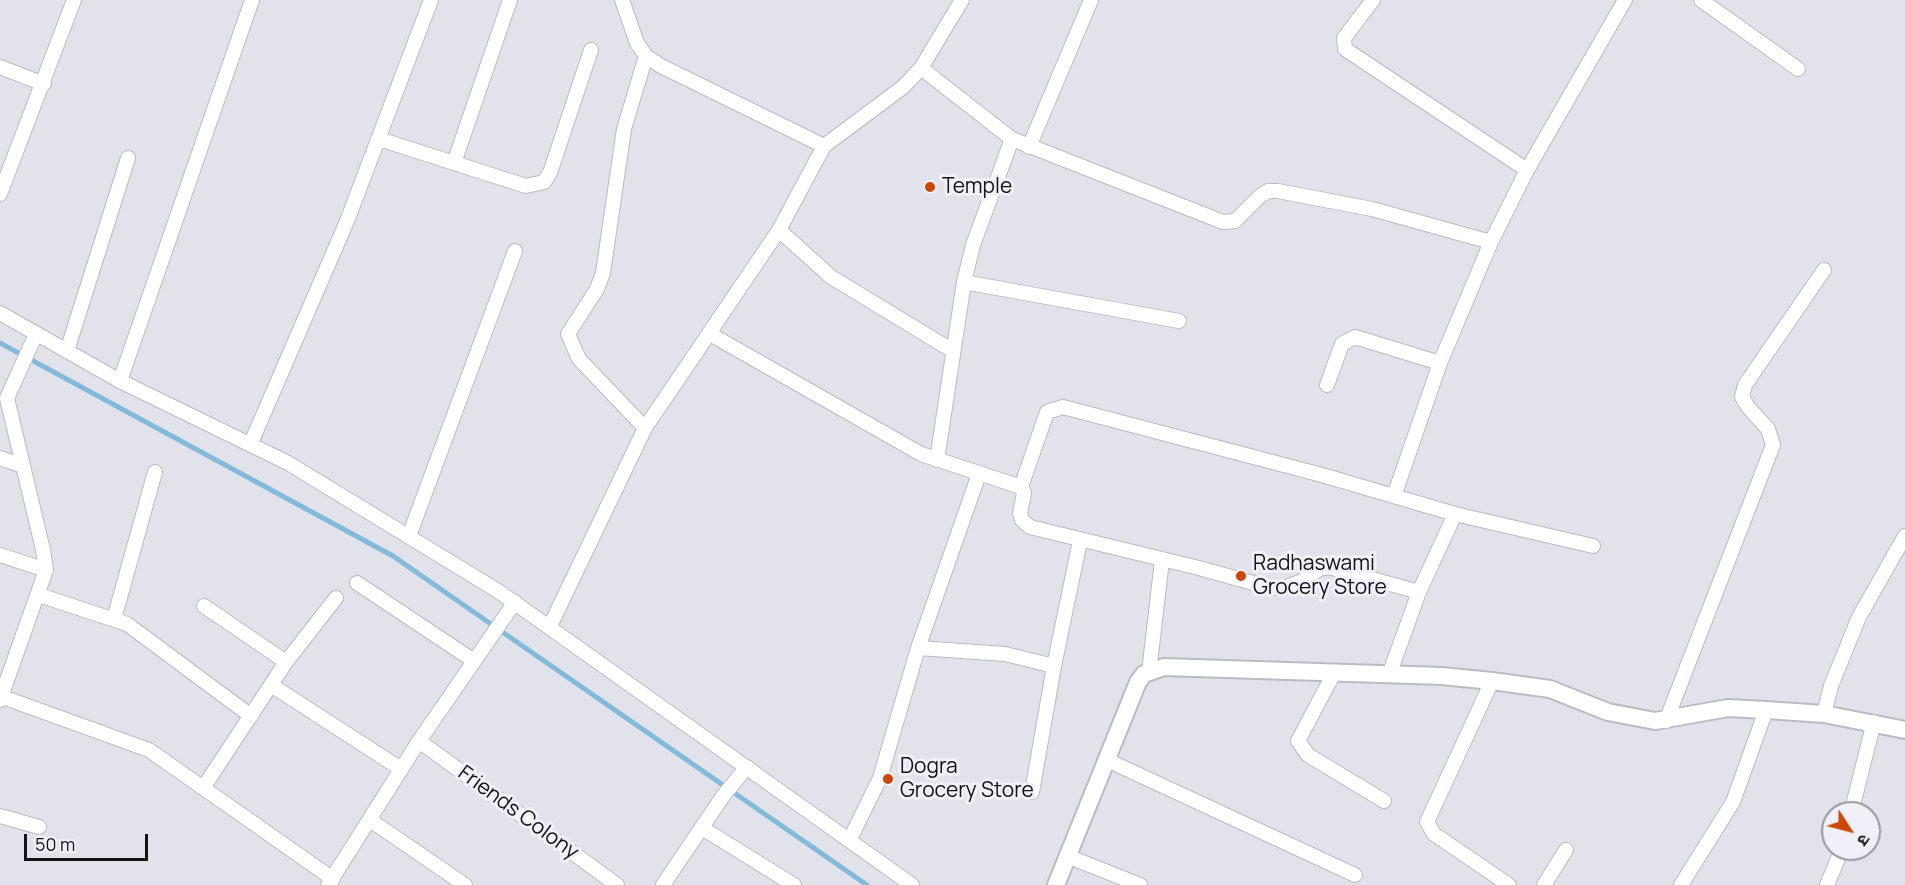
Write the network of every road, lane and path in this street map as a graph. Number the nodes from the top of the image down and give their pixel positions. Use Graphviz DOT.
graph roads {
  1 [pos="74,0"];
  2 [pos="252,0"];
  3 [pos="431,0"];
  4 [pos="510,0"];
  5 [pos="622,0"];
  6 [pos="962,0"];
  7 [pos="1091,0"];
  8 [pos="1373,0"];
  9 [pos="1625,0"];
  10 [pos="1701,0"];
  11 [pos="591,50"];
  12 [pos="646,56"];
  13 [pos="0,67"];
  14 [pos="921,69"];
  15 [pos="1798,69"];
  16 [pos="44,84"];
  17 [pos="379,138"];
  18 [pos="1012,139"];
  19 [pos="824,146"];
  20 [pos="1029,147"];
  21 [pos="128,158"];
  22 [pos="454,163"];
  23 [pos="1527,170"];
  24 [pos="0,194"];
  25 [pos="779,230"];
  26 [pos="1491,242"];
  27 [pos="515,250"];
  28 [pos="1824,270"];
  29 [pos="964,282"];
  30 [pos="0,313"];
  31 [pos="1179,321"];
  32 [pos="36,334"];
  33 [pos="710,334"];
  34 [pos="67,351"];
  35 [pos="953,351"];
  36 [pos="1440,363"];
  37 [pos="120,381"];
  38 [pos="1327,385"];
  39 [pos="3,396"];
  40 [pos="645,428"];
  41 [pos="251,444"];
  42 [pos="0,458"];
  43 [pos="937,460"];
  44 [pos="23,466"];
  45 [pos="155,472"];
  46 [pos="979,474"];
  47 [pos="1021,487"];
  48 [pos="1394,496"];
  49 [pos="1455,514"];
  50 [pos="409,536"];
  51 [pos="1905,536"];
  52 [pos="1080,541"];
  53 [pos="1593,546"];
  54 [pos="0,555"];
  55 [pos="1162,560"];
  56 [pos="46,570"];
  57 [pos="357,583"];
  58 [pos="1419,592"];
  59 [pos="39,595"];
  60 [pos="336,598"];
  61 [pos="515,602"];
  62 [pos="204,606"];
  63 [pos="114,619"];
  64 [pos="550,626"];
  65 [pos="918,648"];
  66 [pos="286,662"];
  67 [pos="474,662"];
  68 [pos="1054,666"];
  69 [pos="1149,672"];
  70 [pos="1334,673"];
  71 [pos="1389,675"];
  72 [pos="1492,681"];
  73 [pos="271,685"];
  74 [pos="0,698"];
  75 [pos="1766,710"];
  76 [pos="1824,714"];
  77 [pos="251,716"];
  78 [pos="1666,721"];
  79 [pos="1874,722"];
  80 [pos="1905,730"];
  81 [pos="419,741"];
  82 [pos="1107,760"];
  83 [pos="747,767"];
  84 [pos="401,769"];
  85 [pos="203,788"];
  86 [pos="1032,792"];
  87 [pos="1384,801"];
  88 [pos="1854,801"];
  89 [pos="0,816"];
  90 [pos="370,820"];
  91 [pos="39,827"];
  92 [pos="702,828"];
  93 [pos="850,839"];
  94 [pos="1566,850"];
  95 [pos="1067,856"];
  96 [pos="1837,861"];
  97 [pos="1355,875"];
  98 [pos="331,882"];
  99 [pos="465,885"];
  100 [pos="617,885"];
  101 [pos="663,885"];
  102 [pos="794,885"];
  103 [pos="912,885"];
  104 [pos="1056,885"];
  105 [pos="1140,885"];
  106 [pos="1509,885"];
  107 [pos="1544,885"];
  108 [pos="1681,885"];
  109 [pos="1827,885"];
  1 -- 16 [label="street"];
  2 -- 37 [label="street"];
  3 -- 17 [label="street"];
  4 -- 22 [label="street"];
  5 -- 12 [label="street"];
  6 -- 14 [label="street"];
  7 -- 20 [label="street"];
  8 -- 23 [label="street"];
  9 -- 23 [label="street"];
  10 -- 15 [label="street"];
  11 -- 22 [label="street"];
  12 -- 19 [label="street"];
  12 -- 40 [label="street"];
  13 -- 16 [label="street"];
  14 -- 18 [label="street"];
  14 -- 19 [label="street"];
  16 -- 24 [label="street"];
  17 -- 22 [label="street"];
  17 -- 41 [label="street"];
  18 -- 20 [label="street"];
  18 -- 29 [label="street"];
  19 -- 25 [label="street"];
  20 -- 26 [label="street"];
  21 -- 34 [label="street"];
  23 -- 26 [label="street"];
  25 -- 33 [label="street"];
  25 -- 35 [label="street"];
  26 -- 36 [label="street"];
  27 -- 50 [label="street"];
  28 -- 78 [label="street"];
  29 -- 31 [label="street"];
  29 -- 35 [label="street"];
  30 -- 32 [label="street"];
  32 -- 34 [label="street"];
  32 -- 39 [label="street"];
  33 -- 40 [label="street"];
  33 -- 43 [label="street"];
  34 -- 37 [label="street"];
  35 -- 43 [label="street"];
  36 -- 38 [label="street"];
  36 -- 48 [label="street"];
  37 -- 41 [label="street"];
  39 -- 44 [label="street"];
  40 -- 64 [label="street"];
  41 -- 50 [label="street"];
  42 -- 44 [label="street"];
  43 -- 46 [label="street"];
  44 -- 56 [label="street"];
  45 -- 63 [label="street"];
  46 -- 47 [label="street"];
  46 -- 65 [label="street"];
  47 -- 48 [label="street"];
  47 -- 52 [label="street"];
  48 -- 49 [label="street"];
  49 -- 53 [label="street"];
  49 -- 58 [label="street"];
  50 -- 61 [label="street"];
  51 -- 76 [label="street"];
  52 -- 55 [label="street"];
  52 -- 68 [label="street"];
  54 -- 56 [label="street"];
  55 -- 58 [label="street"];
  55 -- 69 [label="street"];
  56 -- 59 [label="street"];
  57 -- 67 [label="street"];
  58 -- 71 [label="street"];
  59 -- 63 [label="street"];
  59 -- 74 [label="street"];
  60 -- 66 [label="street"];
  61 -- 64 [label="street"];
  61 -- 67 [label="street"];
  62 -- 66 [label="street"];
  63 -- 77 [label="street"];
  64 -- 83 [label="street"];
  65 -- 68 [label="street"];
  65 -- 93 [label="street"];
  66 -- 73 [label="street"];
  67 -- 81 [label="street"];
  68 -- 86 [label="street"];
  69 -- 70 [label="street"];
  69 -- 82 [label="street"];
  70 -- 71 [label="street"];
  70 -- 87 [label="street"];
  71 -- 72 [label="street"];
  72 -- 78 [label="street"];
  72 -- 106 [label="street"];
  73 -- 77 [label="street"];
  73 -- 84 [label="street"];
  74 -- 85 [label="street"];
  75 -- 76 [label="street"];
  75 -- 78 [label="street"];
  75 -- 108 [label="street"];
  76 -- 79 [label="street"];
  77 -- 85 [label="street"];
  79 -- 80 [label="street"];
  79 -- 88 [label="street"];
  81 -- 84 [label="street"];
  81 -- 100 [label="street, Friends Colony"];
  82 -- 95 [label="street"];
  82 -- 97 [label="street"];
  83 -- 92 [label="street"];
  83 -- 93 [label="street"];
  84 -- 90 [label="street"];
  85 -- 98 [label="street"];
  89 -- 91 [label="street"];
  90 -- 98 [label="street"];
  90 -- 99 [label="street"];
  92 -- 101 [label="street"];
  92 -- 102 [label="street"];
  93 -- 103 [label="street"];
  94 -- 107 [label="street"];
  95 -- 104 [label="street"];
  95 -- 105 [label="street"];
  96 -- 109 [label="street"];
}
